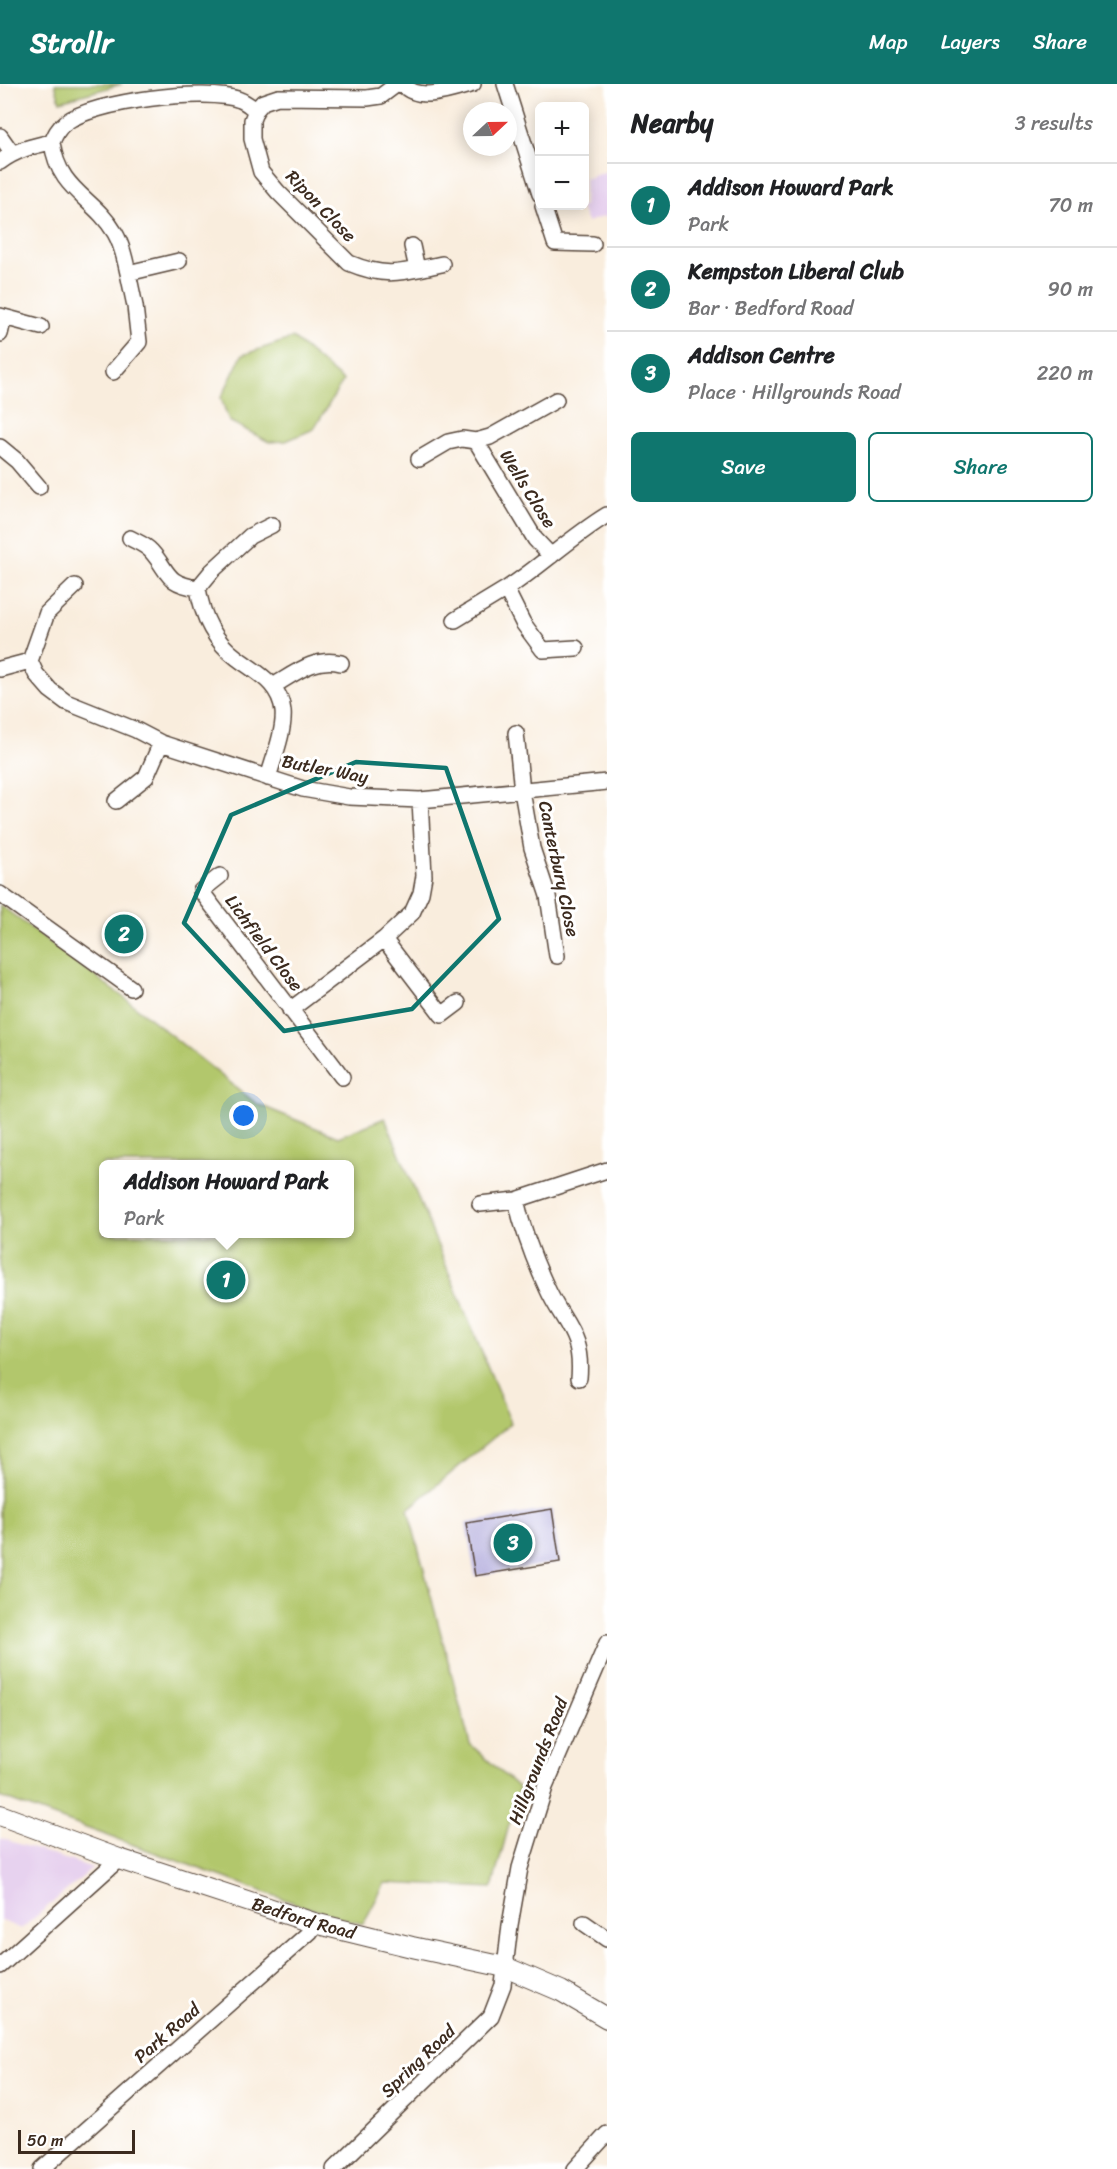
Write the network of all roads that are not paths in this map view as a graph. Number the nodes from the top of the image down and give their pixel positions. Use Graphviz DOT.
graph roads {
  1 [pos="397,84"];
  2 [pos="402,84"];
  3 [pos="473,84"];
  4 [pos="505,84"];
  5 [pos="256,110"];
  6 [pos="0,136"];
  7 [pos="52,142"];
  8 [pos="6,158"];
  9 [pos="535,178"];
  10 [pos="544,210"];
  11 [pos="593,244"];
  12 [pos="412,246"];
  13 [pos="179,261"];
  14 [pos="442,264"];
  15 [pos="417,269"];
  16 [pos="128,273"];
  17 [pos="2,316"];
  18 [pos="41,327"];
  19 [pos="0,334"];
  20 [pos="113,372"];
  21 [pos="556,400"];
  22 [pos="476,441"];
  23 [pos="0,447"];
  24 [pos="419,459"];
  25 [pos="39,487"];
  26 [pos="607,515"];
  27 [pos="272,525"];
  28 [pos="130,538"];
  29 [pos="551,556"];
  30 [pos="75,586"];
  31 [pos="198,588"];
  32 [pos="506,589"];
  33 [pos="455,620"];
  34 [pos="576,648"];
  35 [pos="332,657"];
  36 [pos="30,661"];
  37 [pos="0,669"];
  38 [pos="273,686"];
  39 [pos="516,733"];
  40 [pos="161,743"];
  41 [pos="268,778"];
  42 [pos="607,782"];
  43 [pos="522,791"];
  44 [pos="420,800"];
  45 [pos="116,801"];
  46 [pos="220,876"];
  47 [pos="0,894"];
  48 [pos="384,939"];
  49 [pos="557,956"];
  50 [pos="131,988"];
  51 [pos="458,1003"];
  52 [pos="290,1010"];
  53 [pos="342,1077"];
  54 [pos="607,1170"];
  55 [pos="516,1200"];
  56 [pos="480,1204"];
  57 [pos="579,1378"];
  58 [pos="607,1643"];
  59 [pos="0,1815"];
  60 [pos="119,1859"];
  61 [pos="314,1923"];
  62 [pos="584,1923"];
  63 [pos="607,1939"];
  64 [pos="0,1966"];
  65 [pos="505,1967"];
  66 [pos="607,2019"];
  67 [pos="607,2134"];
  68 [pos="42,2169"];
  69 [pos="334,2169"];
  70 [pos="575,2169"];
  1 -- 5 [label="street"];
  2 -- 3 [label="street"];
  4 -- 9 [label="street"];
  5 -- 7 [label="street"];
  5 -- 15 [label="street, Ripon Close"];
  6 -- 8 [label="street"];
  7 -- 8 [label="street"];
  7 -- 16 [label="street"];
  10 -- 11 [label="street"];
  12 -- 15 [label="street"];
  13 -- 16 [label="street"];
  14 -- 15 [label="street, Ripon Close"];
  16 -- 20 [label="street"];
  17 -- 18 [label="street"];
  17 -- 19 [label="street"];
  21 -- 22 [label="street, Wells Close"];
  22 -- 24 [label="street, Wells Close"];
  22 -- 29 [label="street, Wells Close"];
  23 -- 25 [label="street"];
  26 -- 29 [label="street"];
  27 -- 31 [label="street"];
  28 -- 31 [label="street"];
  29 -- 32 [label="street"];
  30 -- 36 [label="street"];
  31 -- 38 [label="street"];
  32 -- 33 [label="street"];
  32 -- 34 [label="street"];
  35 -- 38 [label="street"];
  36 -- 37 [label="street"];
  36 -- 40 [label="street, Butler Way"];
  38 -- 41 [label="street"];
  39 -- 43 [label="street"];
  40 -- 41 [label="street, Butler Way"];
  40 -- 45 [label="street"];
  41 -- 44 [label="street, Butler Way"];
  42 -- 43 [label="street, Butler Way"];
  43 -- 44 [label="street, Butler Way"];
  43 -- 49 [label="street, Canterbury Close"];
  44 -- 48 [label="street, Lichfield Close"];
  46 -- 52 [label="street, Lichfield Close"];
  47 -- 50 [label="street"];
  48 -- 51 [label="street"];
  48 -- 52 [label="street, Lichfield Close"];
  52 -- 53 [label="street, Lichfield Close"];
  54 -- 55 [label="street"];
  55 -- 56 [label="street"];
  55 -- 57 [label="street"];
  58 -- 65 [label="street, Hillgrounds Road"];
  59 -- 60 [label="main road, Bedford Road"];
  60 -- 61 [label="main road, Bedford Road"];
  60 -- 64 [label="street"];
  61 -- 65 [label="main road, Bedford Road"];
  61 -- 68 [label="street, Park Road"];
  62 -- 63 [label="street"];
  65 -- 66 [label="main road, Bedford Road"];
  65 -- 69 [label="street, Spring Road"];
  67 -- 70 [label="street"];
}
